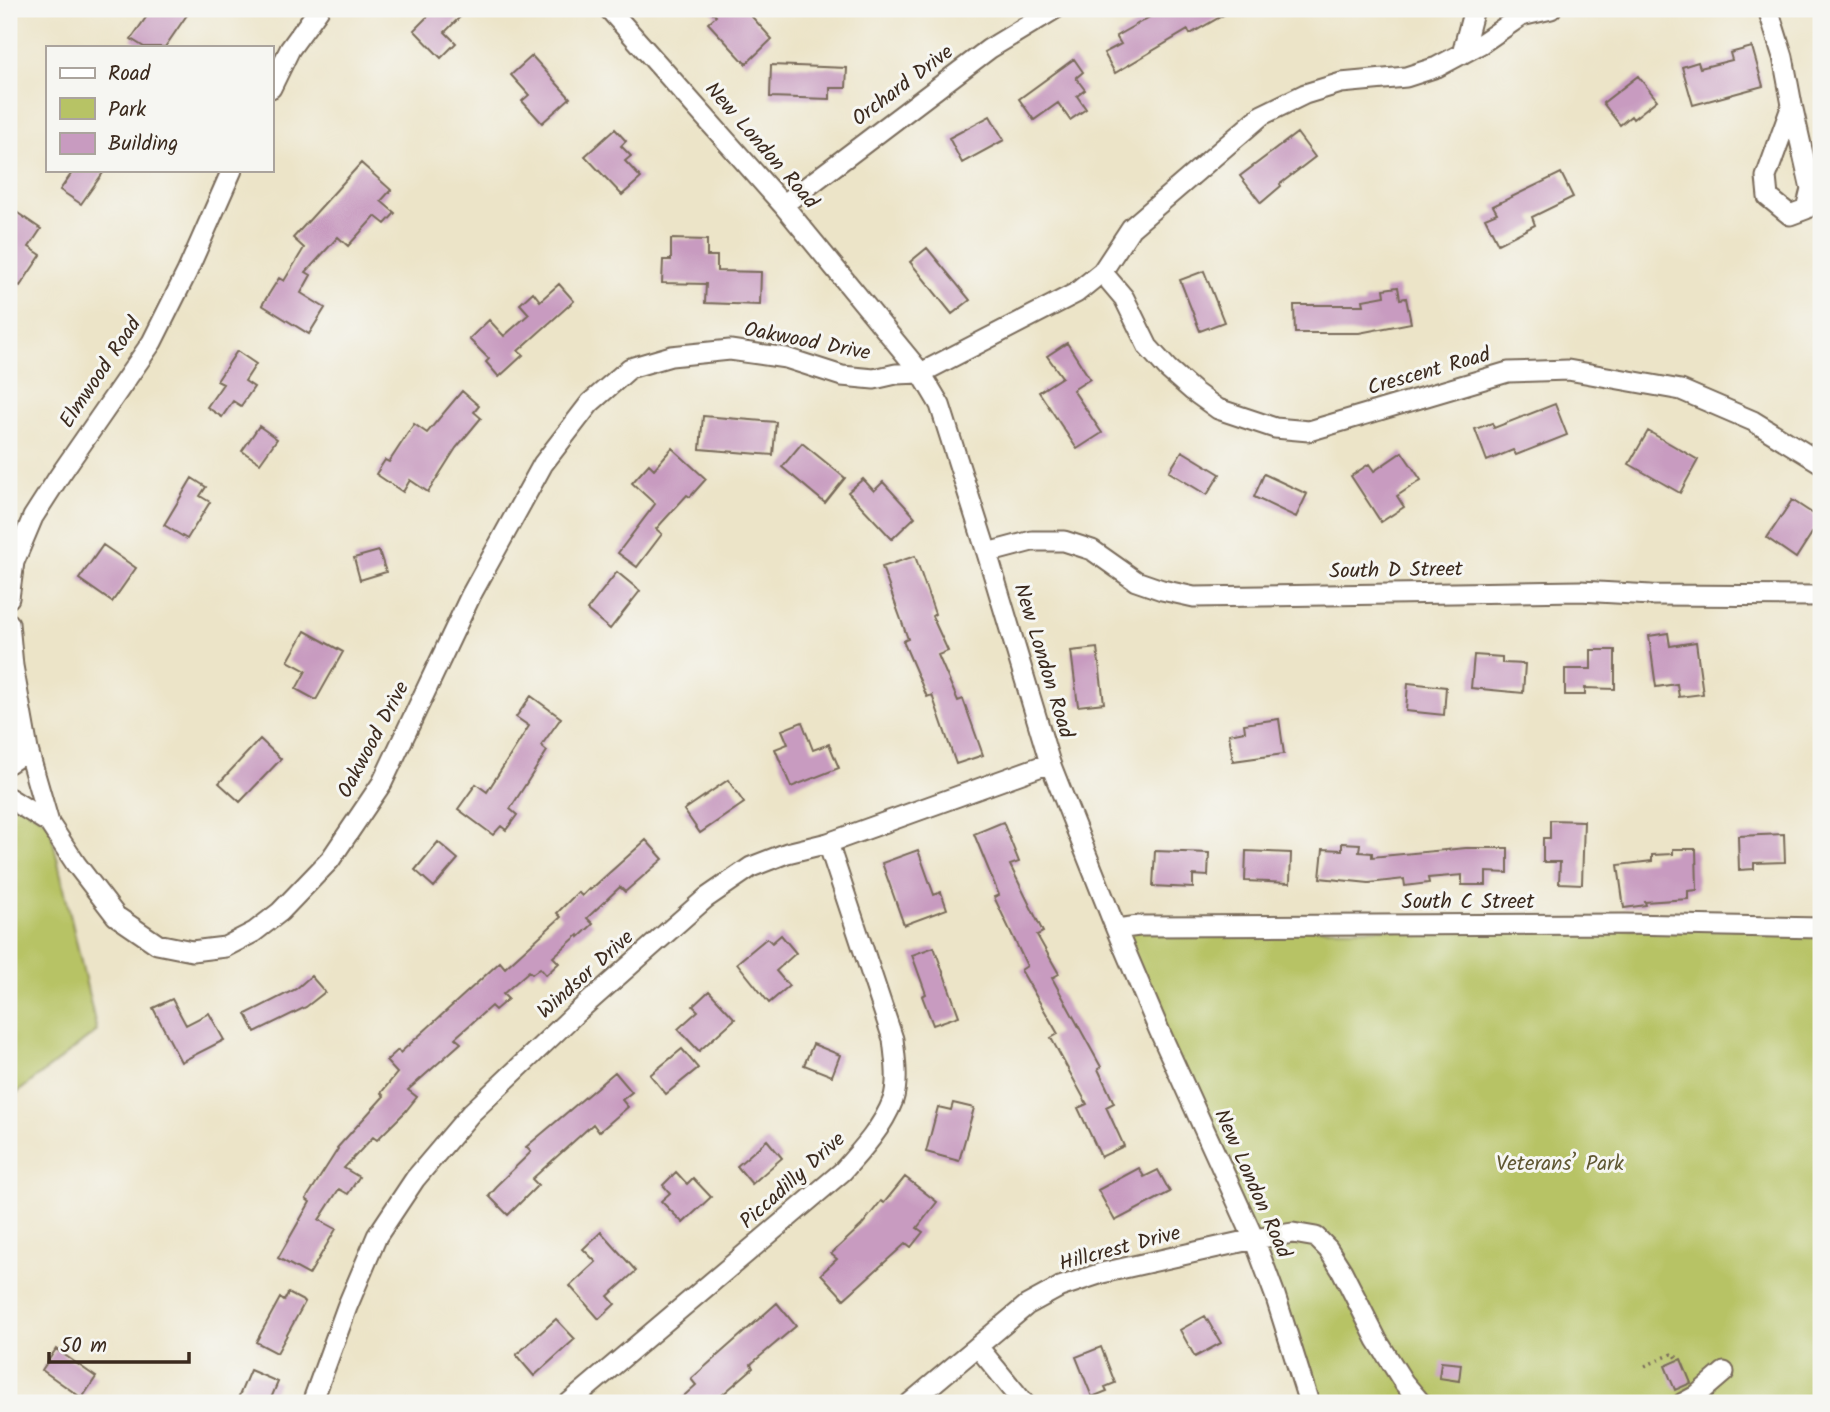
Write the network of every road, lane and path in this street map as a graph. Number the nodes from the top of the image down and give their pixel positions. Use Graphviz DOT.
graph roads {
  1 [pos="319,9"];
  2 [pos="609,9"];
  3 [pos="1055,9"];
  4 [pos="1474,9"];
  5 [pos="1551,9"];
  6 [pos="1768,9"];
  7 [pos="1514,12"];
  8 [pos="1462,54"];
  9 [pos="273,84"];
  10 [pos="1792,105"];
  11 [pos="231,172"];
  12 [pos="783,205"];
  13 [pos="1102,272"];
  14 [pos="921,373"];
  15 [pos="1821,463"];
  16 [pos="987,553"];
  17 [pos="1821,596"];
  18 [pos="9,598"];
  19 [pos="9,623"];
  20 [pos="28,750"];
  21 [pos="9,763"];
  22 [pos="1050,763"];
  23 [pos="9,798"];
  24 [pos="49,823"];
  25 [pos="828,843"];
  26 [pos="1821,928"];
  27 [pos="1116,929"];
  28 [pos="1254,1239"];
  29 [pos="978,1347"];
  30 [pos="1678,1360"];
  31 [pos="1645,1366"];
  32 [pos="1724,1372"];
  33 [pos="312,1403"];
  34 [pos="569,1403"];
  35 [pos="910,1403"];
  36 [pos="1024,1403"];
  37 [pos="1309,1403"];
  38 [pos="1421,1403"];
  39 [pos="1683,1403"];
  1 -- 9 [label="street"];
  2 -- 12 [label="street, New London Road"];
  3 -- 12 [label="street, Orchard Drive"];
  4 -- 8 [label="street"];
  5 -- 7 [label="street, Oakwood Drive"];
  6 -- 10 [label="street"];
  7 -- 8 [label="street, Oakwood Drive"];
  8 -- 13 [label="street, Oakwood Drive"];
  10 -- 10 [label="street"];
  11 -- 18 [label="street, Elmwood Road"];
  12 -- 14 [label="street, New London Road"];
  13 -- 14 [label="street, Oakwood Drive"];
  13 -- 15 [label="street, Crescent Road"];
  14 -- 16 [label="street, New London Road"];
  14 -- 24 [label="street, Oakwood Drive"];
  16 -- 17 [label="street, South D Street"];
  16 -- 22 [label="street, New London Road"];
  19 -- 20 [label="street"];
  20 -- 21 [label="street"];
  20 -- 24 [label="street, Oakwood Drive"];
  22 -- 25 [label="street, Windsor Drive"];
  22 -- 27 [label="street, New London Road"];
  23 -- 24 [label="street"];
  25 -- 33 [label="street, Windsor Drive"];
  25 -- 34 [label="street, Piccadilly Drive"];
  26 -- 27 [label="street, South C Street"];
  27 -- 28 [label="street, New London Road"];
  28 -- 29 [label="street, Hillcrest Drive"];
  28 -- 37 [label="street, New London Road"];
  28 -- 38 [label="street, Hillcrest Drive"];
  29 -- 35 [label="street, Hillcrest Drive"];
  29 -- 36 [label="street"];
  30 -- 31 [label="path"];
  32 -- 39 [label="street"];
}
